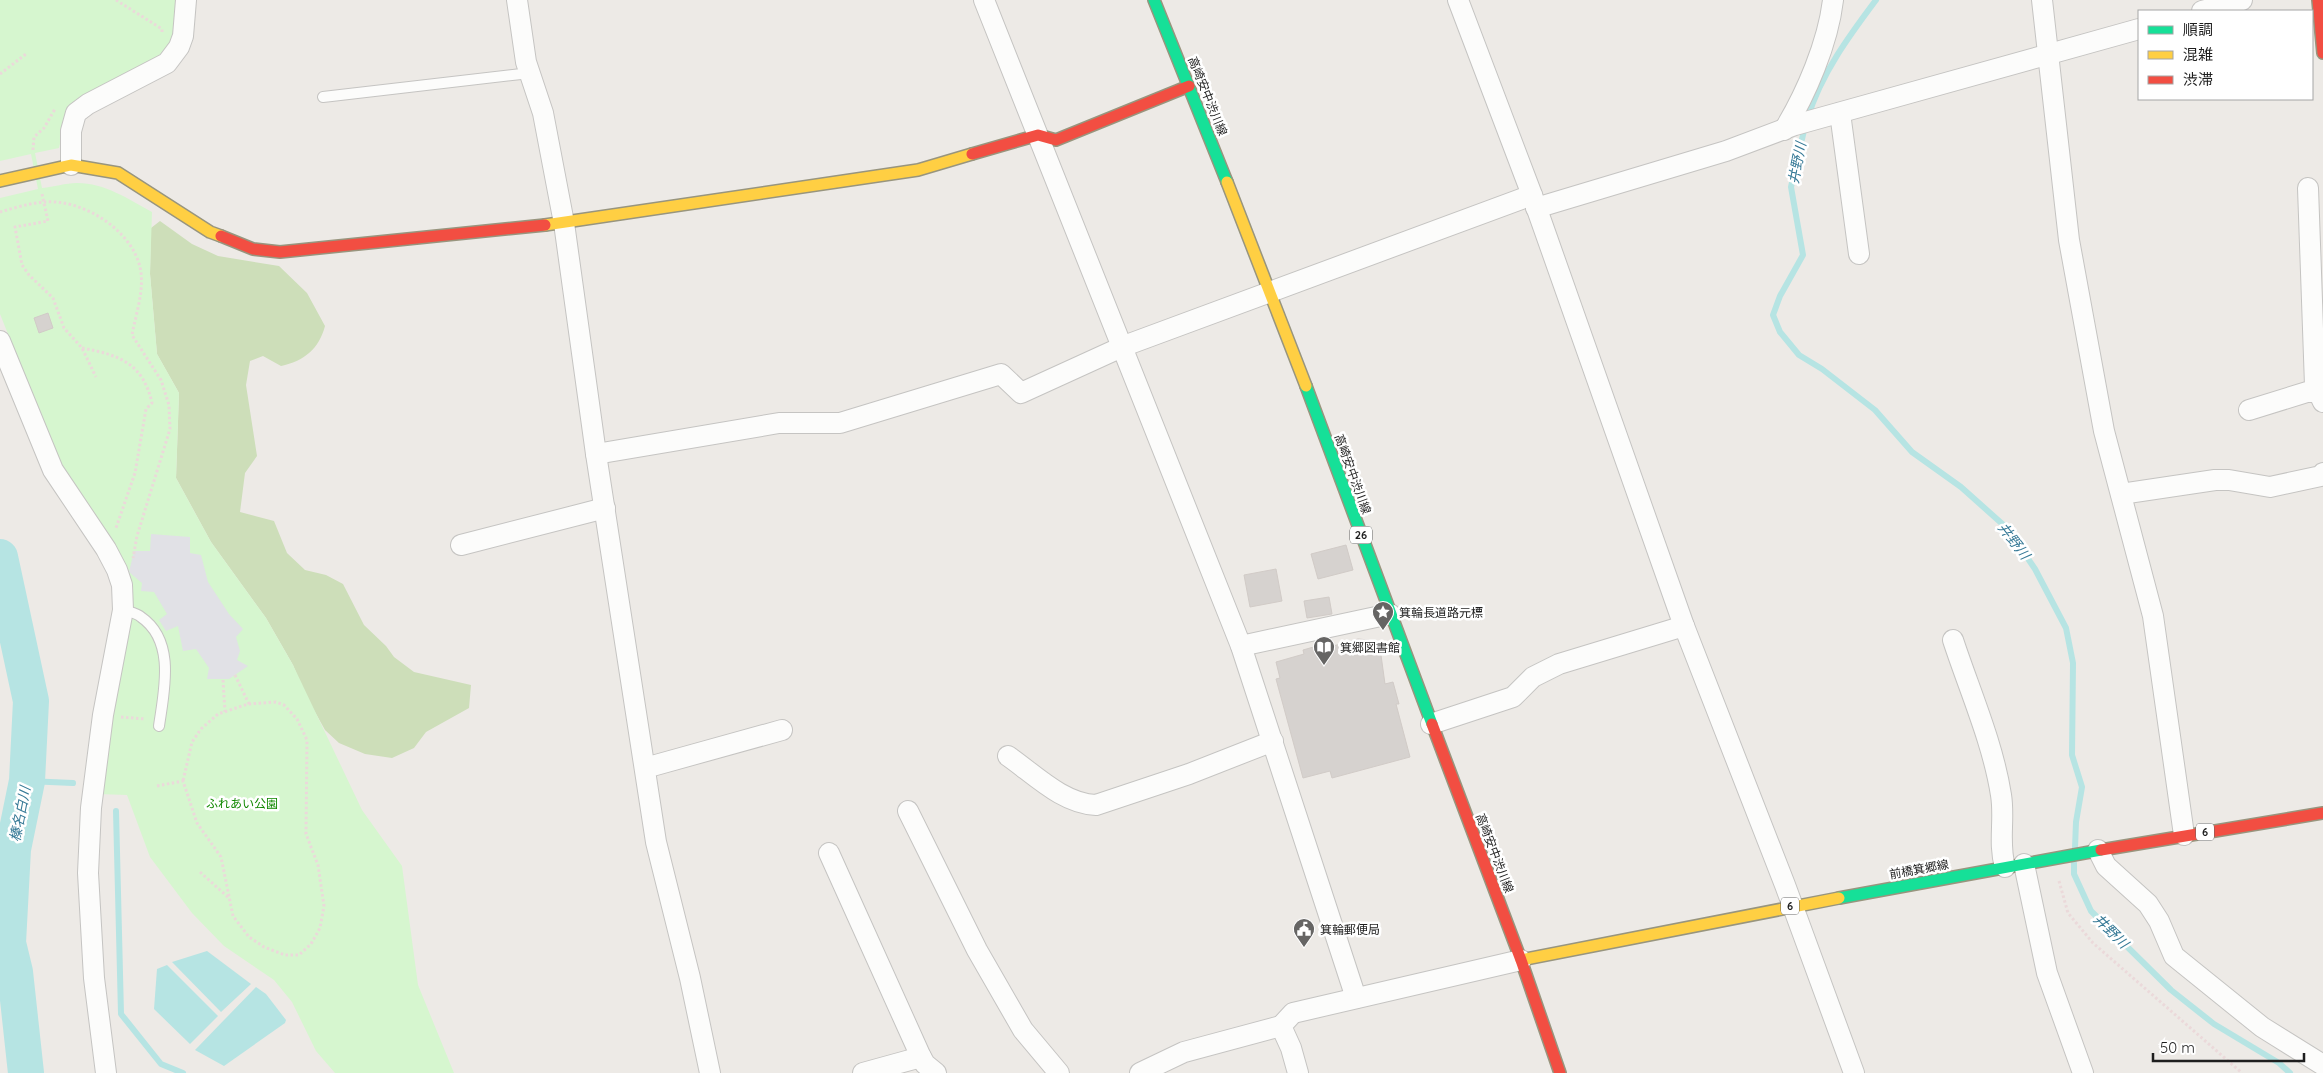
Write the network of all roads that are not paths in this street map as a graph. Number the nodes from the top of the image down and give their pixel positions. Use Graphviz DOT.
graph roads {
  1 [pos="186,0"];
  2 [pos="517,0"];
  3 [pos="984,0"];
  4 [pos="1154,0"];
  5 [pos="1458,0"];
  6 [pos="1833,0"];
  7 [pos="2042,0"];
  8 [pos="2242,0"];
  9 [pos="2318,0"];
  10 [pos="2206,10"];
  11 [pos="2138,29"];
  12 [pos="2323,53"];
  13 [pos="2047,56"];
  14 [pos="530,74"];
  15 [pos="1190,86"];
  16 [pos="323,97"];
  17 [pos="1840,113"];
  18 [pos="1789,128"];
  19 [pos="1038,135"];
  20 [pos="71,165"];
  21 [pos="0,180"];
  22 [pos="2308,188"];
  23 [pos="1534,201"];
  24 [pos="564,223"];
  25 [pos="1858,254"];
  26 [pos="1272,293"];
  27 [pos="0,341"];
  28 [pos="1124,346"];
  29 [pos="2322,396"];
  30 [pos="2249,410"];
  31 [pos="596,454"];
  32 [pos="2323,473"];
  33 [pos="2121,494"];
  34 [pos="605,508"];
  35 [pos="461,545"];
  36 [pos="123,610"];
  37 [pos="1390,614"];
  38 [pos="1684,626"];
  39 [pos="1953,640"];
  40 [pos="1241,646"];
  41 [pos="1431,724"];
  42 [pos="159,726"];
  43 [pos="782,730"];
  44 [pos="1273,741"];
  45 [pos="1008,756"];
  46 [pos="645,768"];
  47 [pos="908,811"];
  48 [pos="2323,813"];
  49 [pos="2184,835"];
  50 [pos="2093,850"];
  51 [pos="829,853"];
  52 [pos="2014,866"];
  53 [pos="1793,906"];
  54 [pos="1521,960"];
  55 [pos="1356,998"];
  56 [pos="1281,1026"];
  57 [pos="921,1057"];
  58 [pos="2323,1065"];
  59 [pos="106,1073"];
  60 [pos="710,1073"];
  61 [pos="863,1073"];
  62 [pos="936,1073"];
  63 [pos="1059,1073"];
  64 [pos="1140,1073"];
  65 [pos="1298,1073"];
  66 [pos="1560,1073"];
  67 [pos="1854,1073"];
  68 [pos="2083,1073"];
  1 -- 20 [label="street"];
  2 -- 14 [label="street"];
  3 -- 19 [label="street"];
  4 -- 15 [label="main road, 高崎安中渋川線 / 26"];
  5 -- 23 [label="street"];
  6 -- 18 [label="street"];
  7 -- 13 [label="street"];
  8 -- 10 [label="street"];
  9 -- 12 [label="main road"];
  11 -- 13 [label="street"];
  13 -- 17 [label="street"];
  13 -- 33 [label="street"];
  14 -- 16 [label="lane"];
  14 -- 24 [label="street"];
  15 -- 19 [label="main road"];
  15 -- 26 [label="main road, 高崎安中渋川線 / 26"];
  17 -- 18 [label="street"];
  17 -- 25 [label="street"];
  18 -- 23 [label="street"];
  19 -- 24 [label="main road"];
  19 -- 28 [label="street"];
  20 -- 21 [label="main road"];
  20 -- 24 [label="main road"];
  22 -- 29 [label="street"];
  23 -- 26 [label="street"];
  23 -- 38 [label="street"];
  24 -- 31 [label="street"];
  26 -- 28 [label="street"];
  26 -- 37 [label="main road, 高崎安中渋川線 / 26"];
  27 -- 36 [label="street"];
  28 -- 31 [label="street"];
  28 -- 40 [label="street"];
  29 -- 30 [label="street"];
  31 -- 34 [label="street"];
  32 -- 33 [label="street"];
  33 -- 49 [label="street"];
  34 -- 35 [label="street"];
  34 -- 46 [label="street"];
  36 -- 42 [label="lane"];
  36 -- 59 [label="street"];
  37 -- 40 [label="street"];
  37 -- 41 [label="main road, 高崎安中渋川線 / 26"];
  38 -- 41 [label="street"];
  38 -- 53 [label="street"];
  39 -- 52 [label="street"];
  40 -- 44 [label="street"];
  41 -- 54 [label="main road, 高崎安中渋川線 / 26"];
  43 -- 46 [label="street"];
  44 -- 45 [label="street"];
  44 -- 55 [label="street"];
  46 -- 60 [label="street"];
  47 -- 63 [label="street"];
  48 -- 49 [label="main road, 前橋箕郷線 / 6"];
  49 -- 50 [label="main road, 前橋箕郷線 / 6"];
  50 -- 52 [label="main road, 前橋箕郷線 / 6"];
  50 -- 58 [label="street"];
  51 -- 57 [label="street"];
  52 -- 53 [label="main road, 前橋箕郷線 / 6"];
  52 -- 68 [label="street"];
  53 -- 54 [label="main road, 前橋箕郷線 / 6"];
  53 -- 67 [label="street"];
  54 -- 55 [label="street"];
  54 -- 66 [label="main road, 高崎安中渋川線 / 26"];
  55 -- 56 [label="street"];
  56 -- 64 [label="street"];
  56 -- 65 [label="street"];
  57 -- 61 [label="street"];
  57 -- 62 [label="street"];
}
